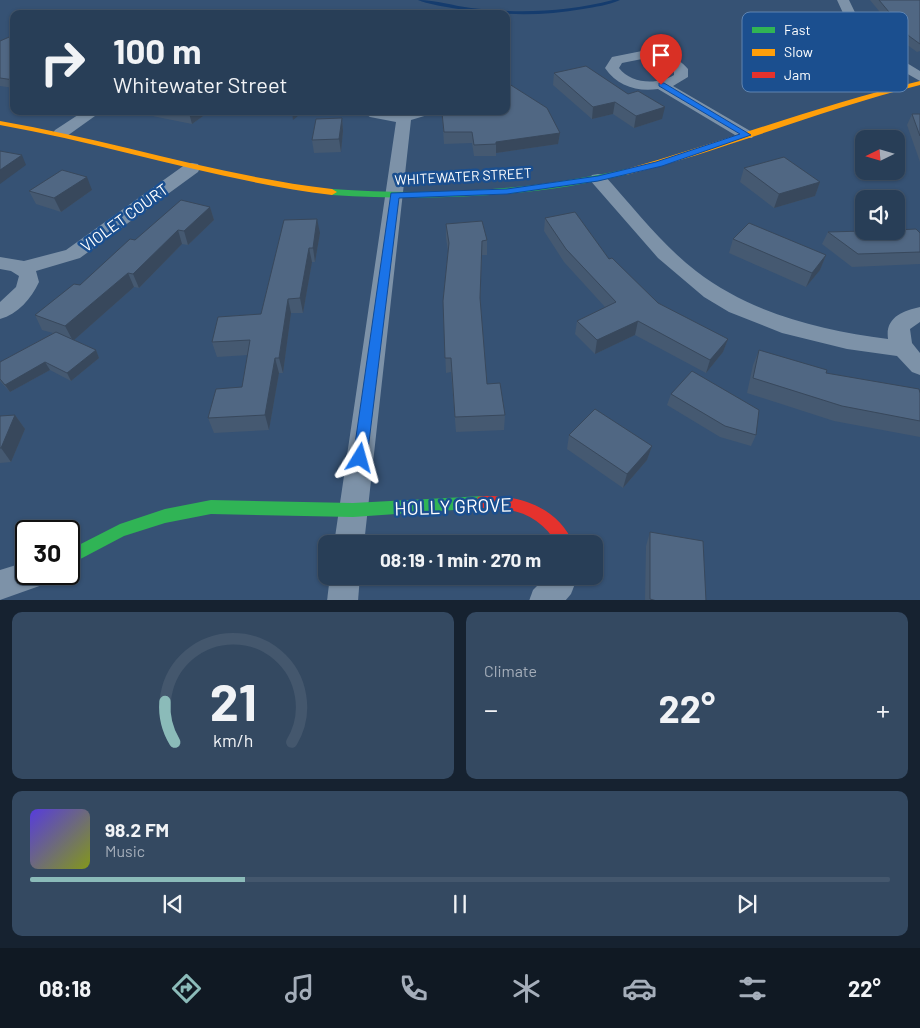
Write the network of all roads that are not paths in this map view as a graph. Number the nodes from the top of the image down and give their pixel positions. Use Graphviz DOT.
graph roads {
  1 [pos="843,0"];
  2 [pos="849,12"];
  3 [pos="908,70"];
  4 [pos="920,77"];
  5 [pos="661,85"];
  6 [pos="883,92"];
  7 [pos="89,115"];
  8 [pos="378,115"];
  9 [pos="411,115"];
  10 [pos="404,117"];
  11 [pos="0,123"];
  12 [pos="61,133"];
  13 [pos="746,135"];
  14 [pos="192,168"];
  15 [pos="598,179"];
  16 [pos="394,195"];
  17 [pos="0,263"];
  18 [pos="23,268"];
  19 [pos="0,312"];
  20 [pos="920,314"];
  21 [pos="903,349"];
  22 [pos="920,366"];
  23 [pos="353,510"];
  24 [pos="350,535"];
  25 [pos="561,535"];
  26 [pos="80,552"];
  27 [pos="15,580"];
  28 [pos="0,585"];
  29 [pos="344,585"];
  30 [pos="559,585"];
  31 [pos="342,600"];
  32 [pos="544,600"];
  1 -- 2 [label="street"];
  3 -- 4 [label="street"];
  5 -- 13 [label="street"];
  6 -- 13 [label="street, WHITEWATER STREET"];
  7 -- 12 [label="street"];
  8 -- 10 [label="street"];
  9 -- 10 [label="street"];
  10 -- 16 [label="street"];
  11 -- 12 [label="street, WHITEWATER STREET"];
  12 -- 14 [label="street, WHITEWATER STREET"];
  13 -- 15 [label="street, WHITEWATER STREET"];
  14 -- 16 [label="street, WHITEWATER STREET"];
  14 -- 18 [label="street, VIOLET COURT"];
  15 -- 16 [label="street, WHITEWATER STREET"];
  15 -- 21 [label="street"];
  16 -- 23 [label="street"];
  17 -- 18 [label="street, VIOLET COURT"];
  18 -- 19 [label="street"];
  20 -- 21 [label="street"];
  21 -- 22 [label="street"];
  23 -- 24 [label="street"];
  23 -- 25 [label="street, HOLLY GROVE"];
  23 -- 26 [label="street, HOLLY GROVE"];
  27 -- 28 [label="street"];
  29 -- 31 [label="street"];
  30 -- 32 [label="street"];
}
